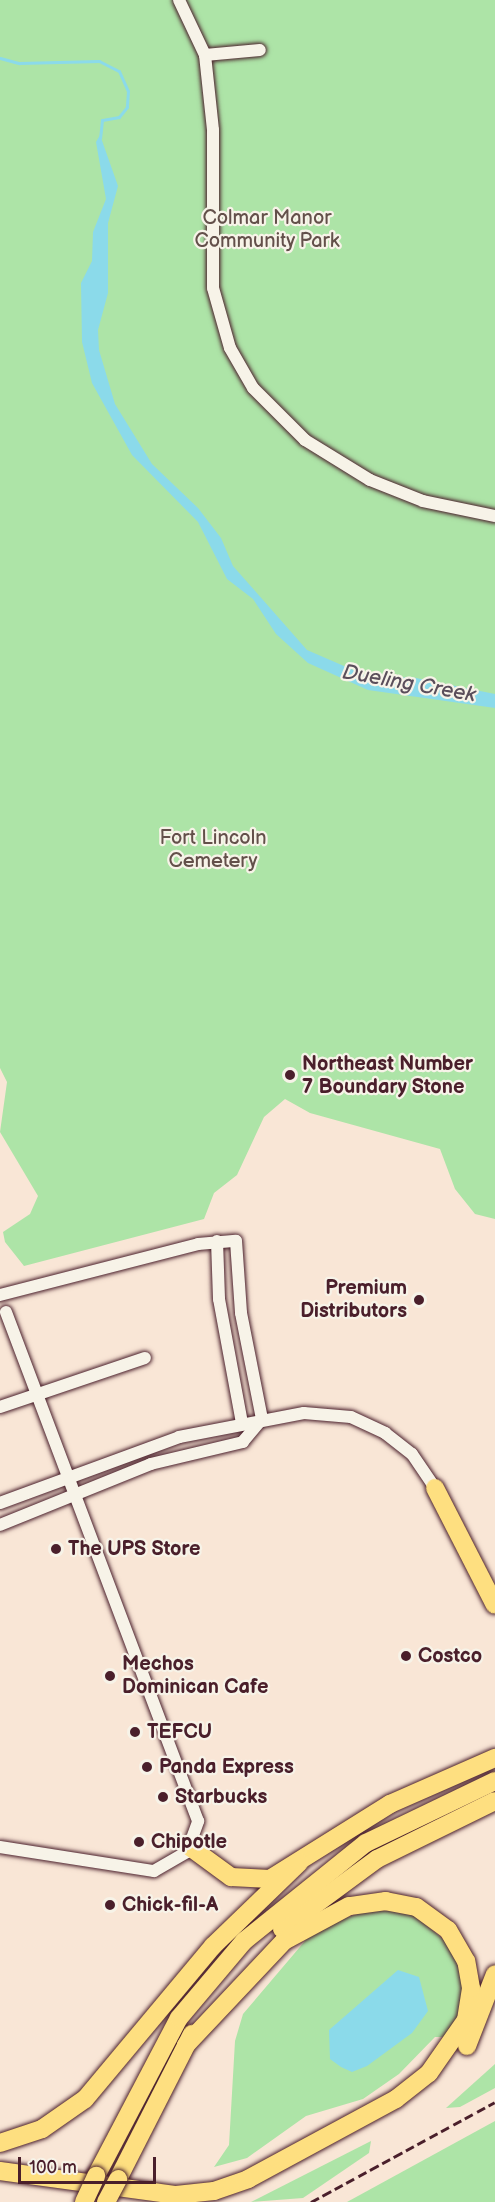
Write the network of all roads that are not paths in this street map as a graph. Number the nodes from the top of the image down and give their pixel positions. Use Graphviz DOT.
graph roads {
  1 [pos="179,0"];
  2 [pos="261,50"];
  3 [pos="205,55"];
  4 [pos="495,516"];
  5 [pos="217,1241"];
  6 [pos="0,1295"];
  7 [pos="6,1312"];
  8 [pos="145,1358"];
  9 [pos="37,1392"];
  10 [pos="0,1407"];
  11 [pos="262,1419"];
  12 [pos="242,1423"];
  13 [pos="69,1477"];
  14 [pos="435,1488"];
  15 [pos="76,1496"];
  16 [pos="0,1503"];
  17 [pos="0,1525"];
  18 [pos="495,1605"];
  19 [pos="495,1758"];
  20 [pos="495,1780"];
  21 [pos="495,1801"];
  22 [pos="0,1847"];
  23 [pos="190,1847"];
  24 [pos="299,1863"];
  25 [pos="495,1974"];
  26 [pos="186,2045"];
  27 [pos="0,2144"];
  28 [pos="1,2179"];
  29 [pos="84,2202"];
  30 [pos="106,2202"];
  31 [pos="133,2202"];
  32 [pos="220,2202"];
  1 -- 3 [label="street"];
  2 -- 3 [label="street"];
  3 -- 4 [label="street"];
  5 -- 6 [label="street"];
  5 -- 11 [label="street"];
  5 -- 12 [label="street"];
  7 -- 9 [label="street"];
  8 -- 9 [label="street"];
  9 -- 10 [label="street"];
  9 -- 13 [label="street"];
  11 -- 12 [label="street"];
  11 -- 14 [label="street"];
  11 -- 15 [label="street"];
  12 -- 13 [label="street"];
  13 -- 15 [label="street"];
  13 -- 16 [label="street"];
  14 -- 18 [label="highway"];
  15 -- 17 [label="street"];
  15 -- 23 [label="street"];
  19 -- 24 [label="highway"];
  20 -- 29 [label="highway, bridge"];
  21 -- 26 [label="highway"];
  22 -- 23 [label="street"];
  23 -- 24 [label="highway"];
  24 -- 27 [label="highway"];
  25 -- 32 [label="highway"];
  26 -- 28 [label="highway"];
  26 -- 30 [label="highway, bridge"];
  28 -- 31 [label="highway"];
}
